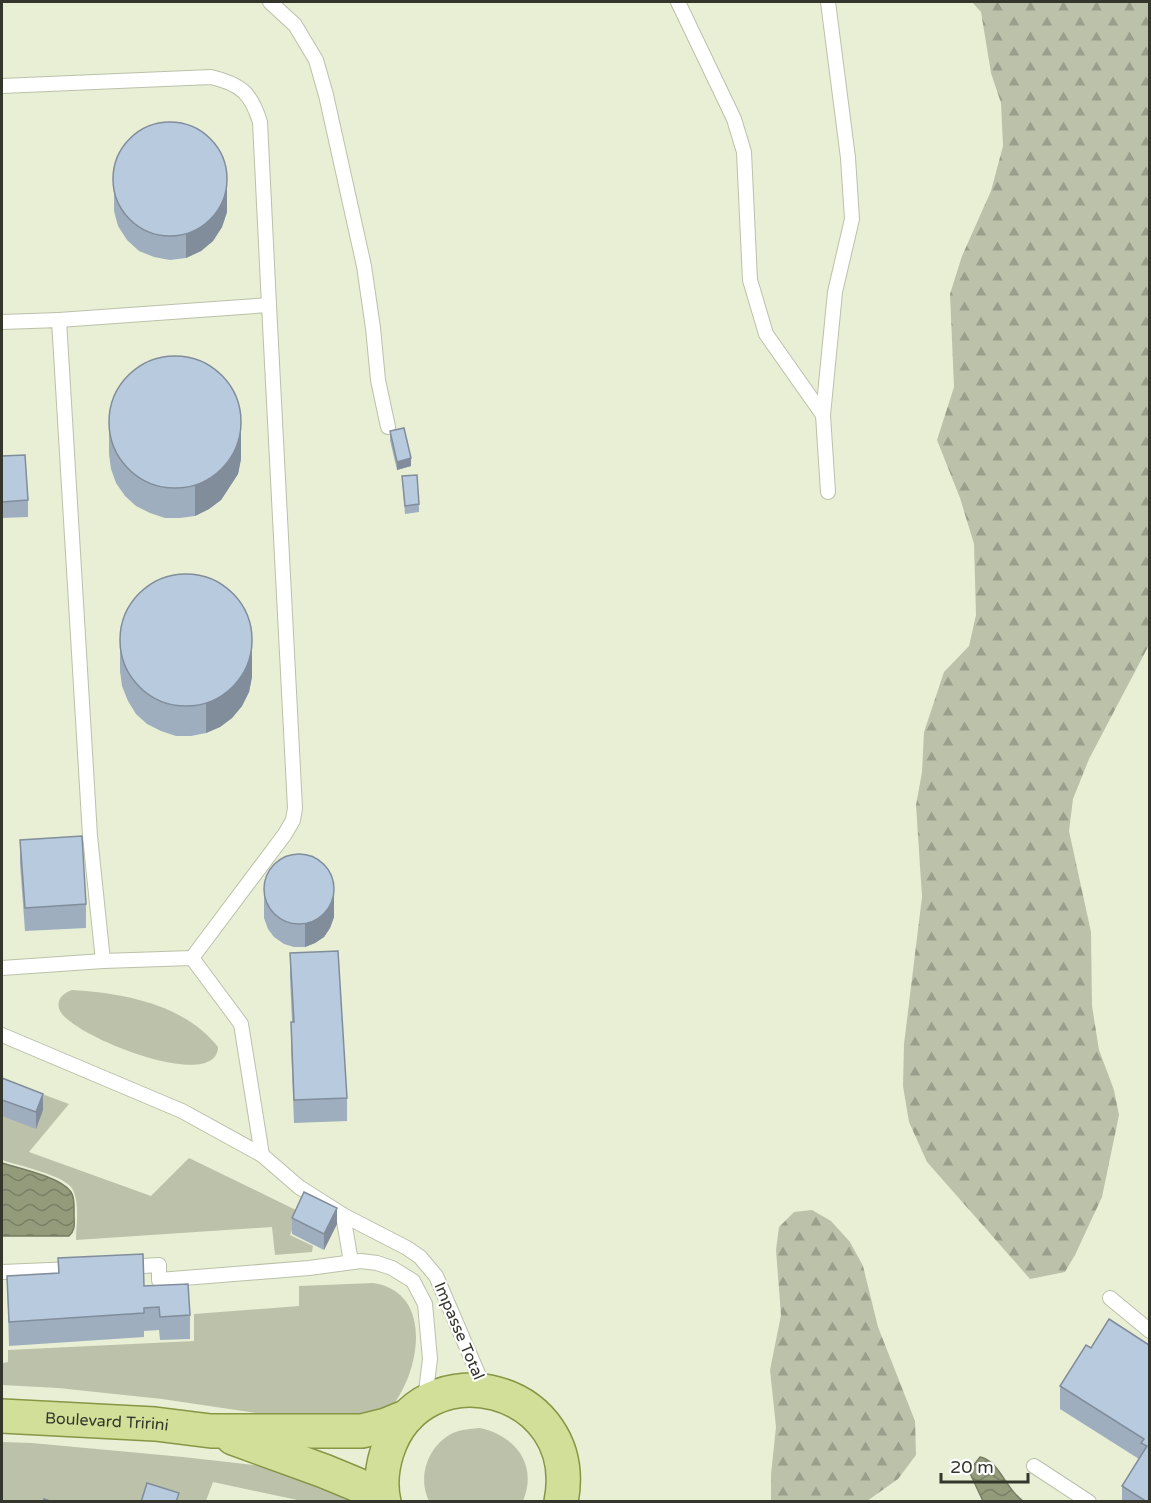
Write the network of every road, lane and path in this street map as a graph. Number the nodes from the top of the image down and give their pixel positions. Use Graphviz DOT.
graph roads {
  1 [pos="270,2"];
  2 [pos="678,2"];
  3 [pos="828,2"];
  4 [pos="2,86"];
  5 [pos="269,305"];
  6 [pos="59,320"];
  7 [pos="2,322"];
  8 [pos="824,415"];
  9 [pos="388,427"];
  10 [pos="828,492"];
  11 [pos="192,958"];
  12 [pos="103,961"];
  13 [pos="2,968"];
  14 [pos="2,1035"];
  15 [pos="262,1155"];
  16 [pos="343,1215"];
  17 [pos="356,1261"];
  18 [pos="114,1267"];
  19 [pos="92,1268"];
  20 [pos="2,1272"];
  21 [pos="1110,1298"];
  22 [pos="1149,1331"];
  23 [pos="485,1390"];
  24 [pos="416,1409"];
  25 [pos="2,1416"];
  26 [pos="211,1431"];
  27 [pos="1034,1466"];
  28 [pos="566,1496"];
  29 [pos="383,1498"];
  30 [pos="1089,1502"];
  1 -- 9 [label="lane"];
  2 -- 8 [label="lane"];
  3 -- 8 [label="lane"];
  4 -- 5 [label="lane"];
  5 -- 6 [label="lane"];
  5 -- 11 [label="lane"];
  6 -- 7 [label="lane"];
  6 -- 12 [label="lane"];
  8 -- 10 [label="lane"];
  11 -- 12 [label="lane"];
  11 -- 15 [label="lane"];
  12 -- 13 [label="lane"];
  14 -- 15 [label="lane, Impasse Total"];
  15 -- 16 [label="lane, Impasse Total"];
  16 -- 17 [label="lane"];
  16 -- 23 [label="lane, Impasse Total"];
  17 -- 18 [label="lane"];
  17 -- 24 [label="lane, Impasse Total"];
  19 -- 20 [label="lane"];
  21 -- 22 [label="lane"];
  23 -- 24 [label="main road, Boulevard Tririni"];
  23 -- 28 [label="main road"];
  24 -- 26 [label="main road, Boulevard Tririni"];
  24 -- 29 [label="main road"];
  25 -- 26 [label="main road, Boulevard Tririni"];
  26 -- 29 [label="main road, Boulevard Tririni"];
  27 -- 30 [label="lane"];
}
